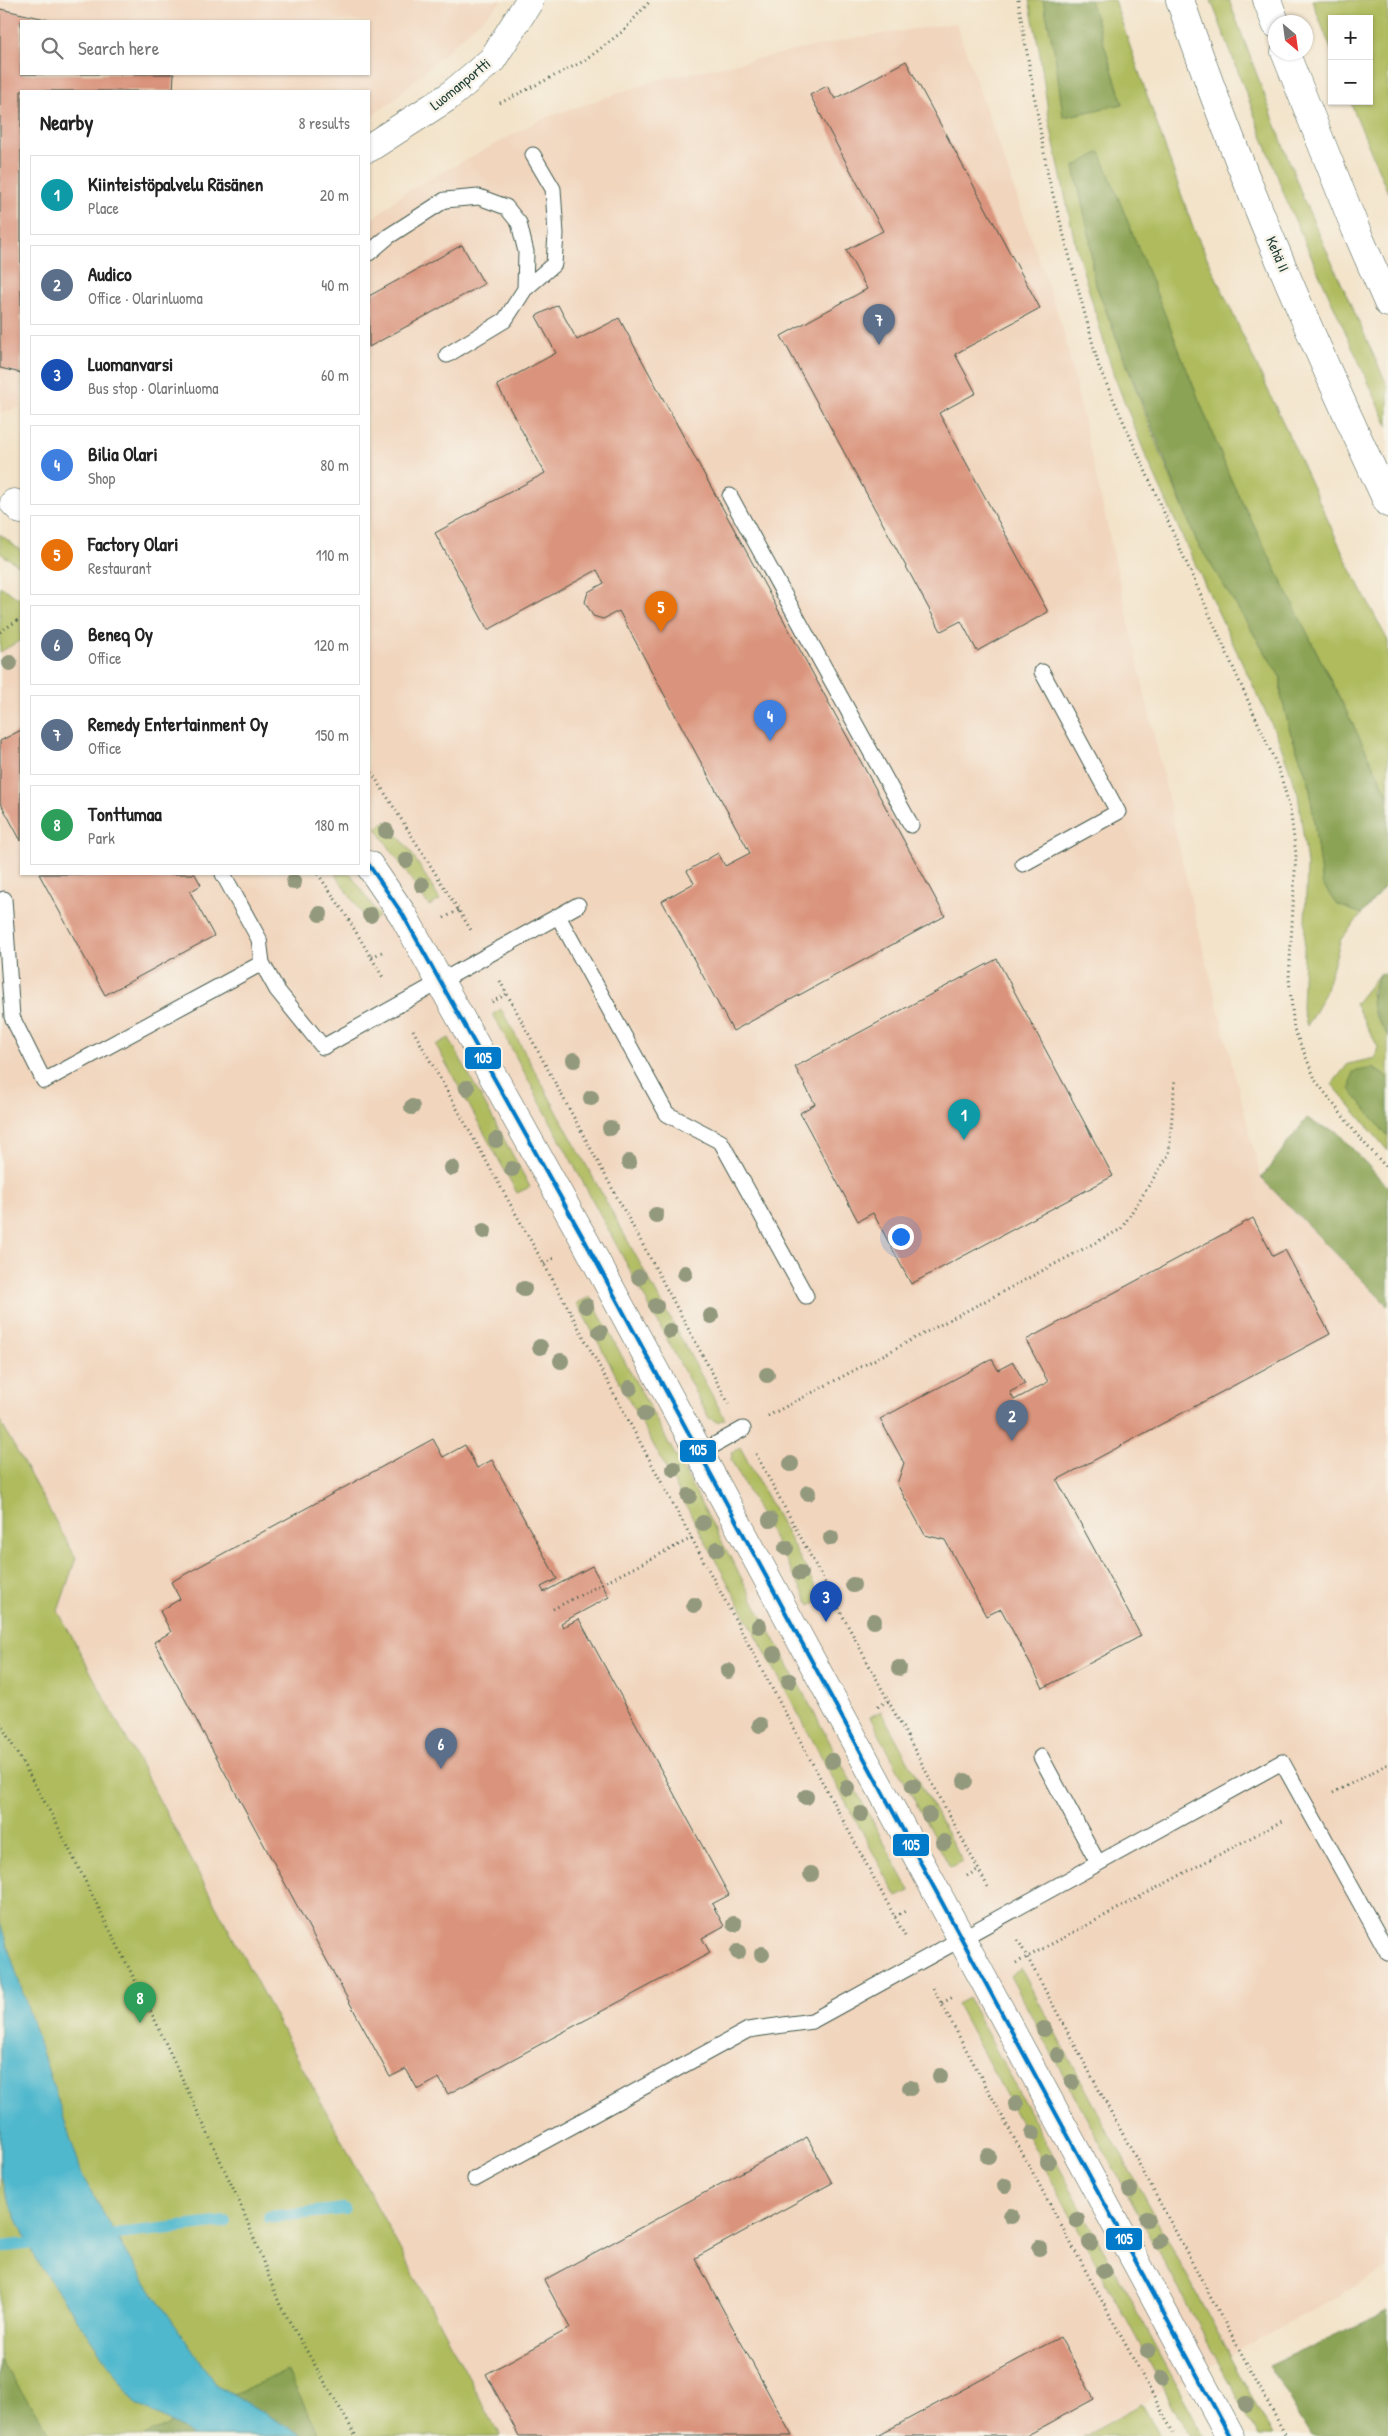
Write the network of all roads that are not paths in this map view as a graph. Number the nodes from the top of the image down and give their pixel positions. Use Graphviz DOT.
graph roads {
  1 [pos="530,0"];
  2 [pos="1180,0"];
  3 [pos="1267,0"];
  4 [pos="1273,15"];
  5 [pos="1288,60"];
  6 [pos="370,147"];
  7 [pos="533,155"];
  8 [pos="370,252"];
  9 [pos="525,289"];
  10 [pos="1388,303"];
  11 [pos="448,355"];
  12 [pos="730,496"];
  13 [pos="1388,503"];
  14 [pos="1042,672"];
  15 [pos="911,825"];
  16 [pos="1023,864"];
  17 [pos="370,867"];
  18 [pos="225,875"];
  19 [pos="4,898"];
  20 [pos="578,905"];
  21 [pos="558,916"];
  22 [pos="262,962"];
  23 [pos="440,981"];
  24 [pos="806,1296"];
  25 [pos="743,1429"];
  26 [pos="700,1453"];
  27 [pos="1041,1757"];
  28 [pos="1098,1863"];
  29 [pos="961,1939"];
  30 [pos="1388,1953"];
  31 [pos="475,2179"];
  32 [pos="1230,2436"];
  1 -- 6 [label="main road, Luomanportti"];
  2 -- 13 [label="main road, Kehä II"];
  3 -- 4 [label="main road"];
  5 -- 10 [label="main road"];
  7 -- 9 [label="lane"];
  8 -- 9 [label="lane"];
  9 -- 11 [label="lane"];
  12 -- 15 [label="lane"];
  14 -- 16 [label="lane"];
  17 -- 23 [label="main road"];
  18 -- 22 [label="lane"];
  19 -- 22 [label="lane"];
  20 -- 21 [label="lane"];
  21 -- 23 [label="lane"];
  21 -- 24 [label="lane"];
  22 -- 23 [label="lane"];
  23 -- 26 [label="main road"];
  25 -- 26 [label="lane"];
  26 -- 29 [label="main road"];
  27 -- 28 [label="lane"];
  28 -- 29 [label="lane"];
  28 -- 30 [label="lane"];
  29 -- 31 [label="lane"];
  29 -- 32 [label="main road"];
}
